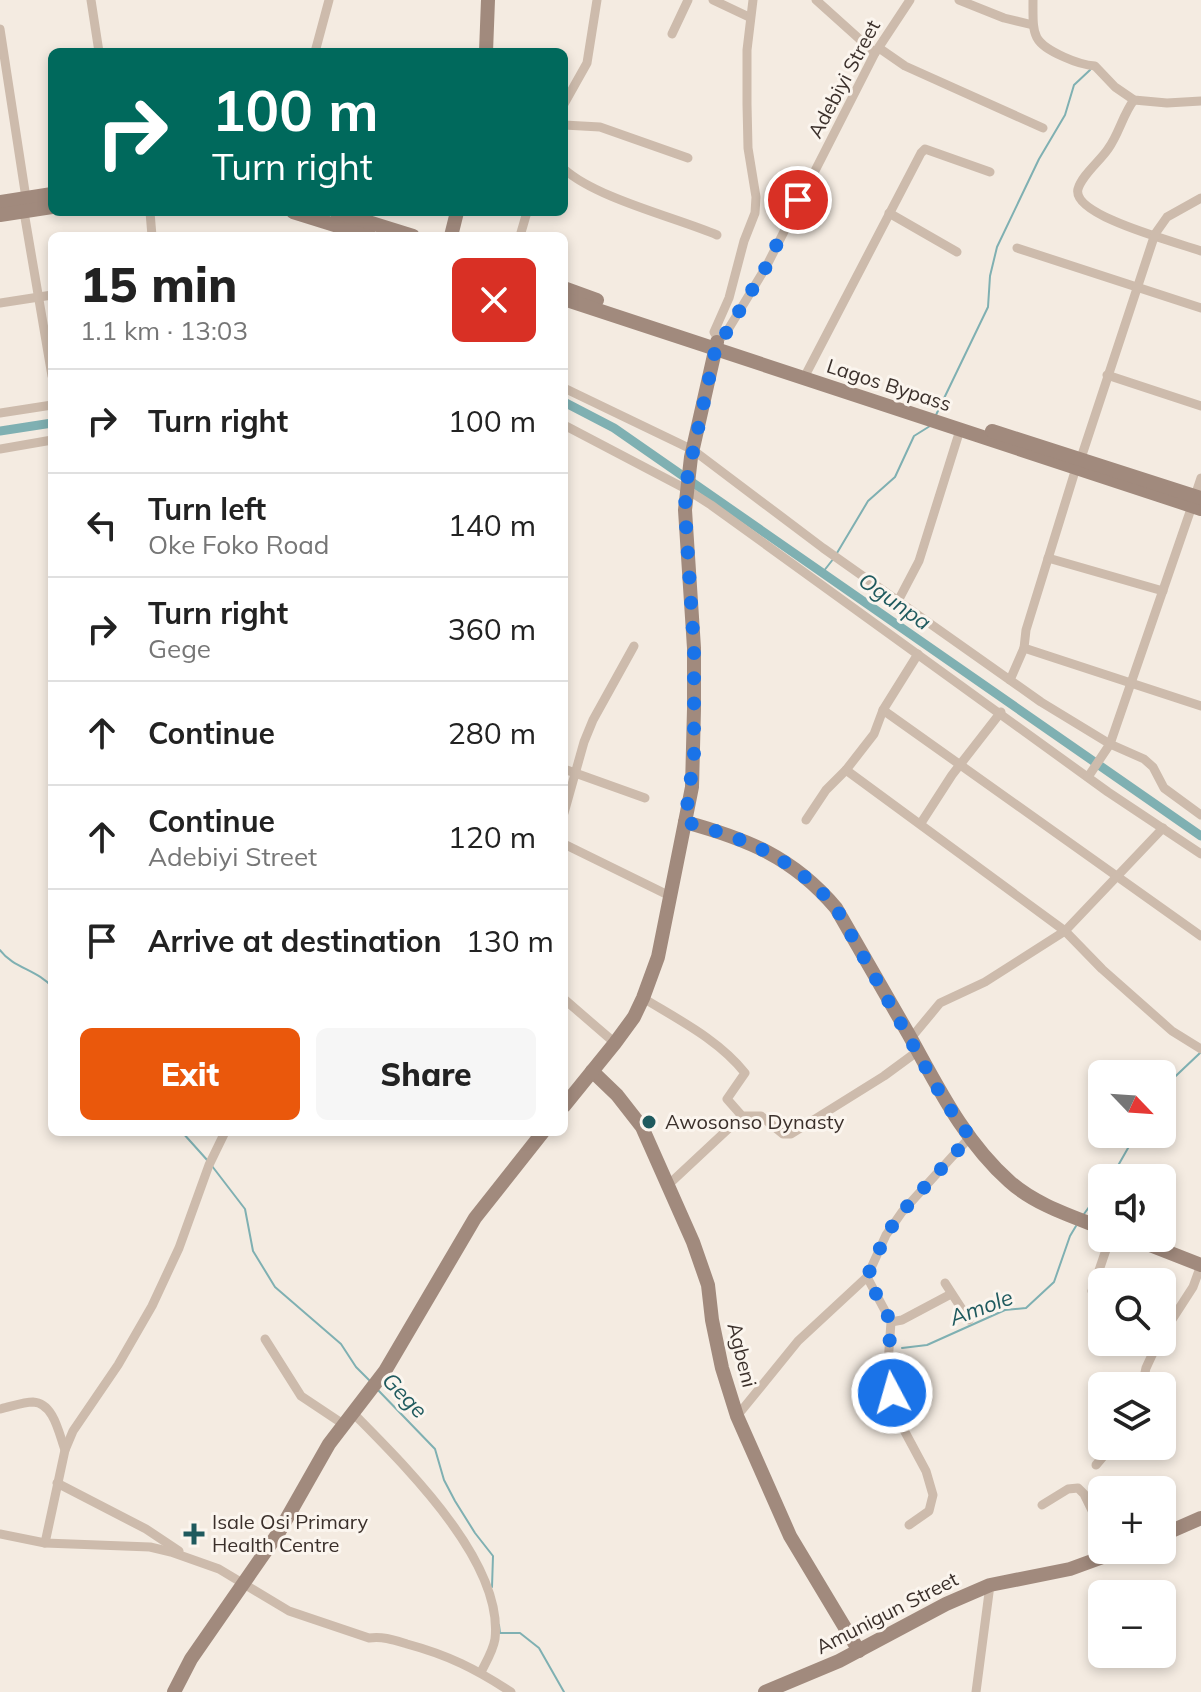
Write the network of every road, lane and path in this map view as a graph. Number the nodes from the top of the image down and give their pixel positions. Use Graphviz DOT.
graph roads {
  1 [pos="91,0"];
  2 [pos="329,0"];
  3 [pos="488,0"];
  4 [pos="597,0"];
  5 [pos="688,0"];
  6 [pos="713,0"];
  7 [pos="753,0"];
  8 [pos="816,0"];
  9 [pos="910,0"];
  10 [pos="959,0"];
  11 [pos="1033,0"];
  12 [pos="749,17"];
  13 [pos="1033,25"];
  14 [pos="0,29"];
  15 [pos="672,34"];
  16 [pos="98,48"];
  17 [pos="316,48"];
  18 [pos="486,48"];
  19 [pos="877,51"];
  20 [pos="568,97"];
  21 [pos="1134,100"];
  22 [pos="1201,101"];
  23 [pos="13,111"];
  24 [pos="0,113"];
  25 [pos="568,125"];
  26 [pos="1043,128"];
  27 [pos="688,158"];
  28 [pos="990,172"];
  29 [pos="568,173"];
  30 [pos="48,196"];
  31 [pos="1201,198"];
  32 [pos="0,202"];
  33 [pos="25,205"];
  34 [pos="48,207"];
  35 [pos="889,213"];
  36 [pos="0,215"];
  37 [pos="306,216"];
  38 [pos="349,216"];
  39 [pos="357,232"];
  40 [pos="400,232"];
  41 [pos="1155,234"];
  42 [pos="717,235"];
  43 [pos="1017,248"];
  44 [pos="1201,251"];
  45 [pos="957,252"];
  46 [pos="1136,287"];
  47 [pos="568,289"];
  48 [pos="48,296"];
  49 [pos="38,297"];
  50 [pos="568,300"];
  51 [pos="0,303"];
  52 [pos="1201,308"];
  53 [pos="717,344"];
  54 [pos="48,353"];
  55 [pos="807,372"];
  56 [pos="1107,375"];
  57 [pos="568,390"];
  58 [pos="48,406"];
  59 [pos="1201,406"];
  60 [pos="0,413"];
  61 [pos="568,427"];
  62 [pos="960,430"];
  63 [pos="48,441"];
  64 [pos="0,449"];
  65 [pos="692,453"];
  66 [pos="1078,463"];
  67 [pos="1201,478"];
  68 [pos="686,487"];
  69 [pos="1197,503"];
  70 [pos="1048,558"];
  71 [pos="1163,591"];
  72 [pos="898,601"];
  73 [pos="634,646"];
  74 [pos="1024,648"];
  75 [pos="918,654"];
  76 [pos="1010,680"];
  77 [pos="1133,683"];
  78 [pos="1201,706"];
  79 [pos="883,710"];
  80 [pos="1001,712"];
  81 [pos="1109,746"];
  82 [pos="961,767"];
  83 [pos="846,770"];
  84 [pos="568,771"];
  85 [pos="574,774"];
  86 [pos="1089,774"];
  87 [pos="568,797"];
  88 [pos="645,798"];
  89 [pos="1201,815"];
  90 [pos="806,820"];
  91 [pos="685,822"];
  92 [pos="921,823"];
  93 [pos="1163,828"];
  94 [pos="568,846"];
  95 [pos="1201,854"];
  96 [pos="1119,876"];
  97 [pos="670,896"];
  98 [pos="1065,931"];
  99 [pos="1201,936"];
  100 [pos="643,998"];
  101 [pos="568,1002"];
  102 [pos="615,1043"];
  103 [pos="914,1045"];
  104 [pos="1201,1049"];
  105 [pos="592,1071"];
  106 [pos="568,1101"];
  107 [pos="742,1116"];
  108 [pos="223,1136"];
  109 [pos="540,1136"];
  110 [pos="970,1137"];
  111 [pos="667,1186"];
  112 [pos="1088,1223"];
  113 [pos="1168,1252"];
  114 [pos="1201,1265"];
  115 [pos="867,1277"];
  116 [pos="945,1283"];
  117 [pos="951,1294"];
  118 [pos="1176,1313"];
  119 [pos="969,1320"];
  120 [pos="891,1322"];
  121 [pos="265,1339"];
  122 [pos="0,1409"];
  123 [pos="737,1416"];
  124 [pos="348,1418"];
  125 [pos="65,1450"];
  126 [pos="1100,1460"];
  127 [pos="1096,1465"];
  128 [pos="57,1483"];
  129 [pos="1088,1502"];
  130 [pos="1042,1505"];
  131 [pos="1201,1518"];
  132 [pos="909,1525"];
  133 [pos="1176,1529"];
  134 [pos="0,1534"];
  135 [pos="45,1543"];
  136 [pos="189,1557"];
  137 [pos="1088,1562"];
  138 [pos="246,1583"];
  139 [pos="990,1585"];
  140 [pos="859,1651"];
  141 [pos="481,1672"];
  142 [pos="174,1692"];
  143 [pos="511,1692"];
  144 [pos="765,1692"];
  145 [pos="976,1692"];
  1 -- 16 [label="street"];
  2 -- 17 [label="street"];
  3 -- 18 [label="street"];
  4 -- 20 [label="street"];
  5 -- 15 [label="street"];
  6 -- 12 [label="street"];
  7 -- 12 [label="street"];
  8 -- 19 [label="street"];
  9 -- 19 [label="street, Adebiyi Street"];
  10 -- 13 [label="street"];
  11 -- 13 [label="street"];
  12 -- 53 [label="street"];
  13 -- 21 [label="street"];
  14 -- 23 [label="street"];
  19 -- 26 [label="street"];
  19 -- 53 [label="street, Adebiyi Street"];
  21 -- 22 [label="street"];
  21 -- 41 [label="street"];
  23 -- 24 [label="street"];
  23 -- 33 [label="street"];
  25 -- 27 [label="street"];
  28 -- 35 [label="street"];
  29 -- 42 [label="street"];
  30 -- 33 [label="street"];
  31 -- 41 [label="street"];
  32 -- 33 [label="street"];
  33 -- 34 [label="street"];
  33 -- 36 [label="street"];
  33 -- 49 [label="street"];
  35 -- 45 [label="street"];
  35 -- 55 [label="street"];
  37 -- 39 [label="street"];
  38 -- 40 [label="street"];
  41 -- 44 [label="street"];
  41 -- 46 [label="street"];
  43 -- 46 [label="street"];
  46 -- 52 [label="street"];
  46 -- 56 [label="street"];
  47 -- 53 [label="street, Lagos Bypass"];
  48 -- 49 [label="street"];
  49 -- 51 [label="street"];
  49 -- 54 [label="street"];
  50 -- 53 [label="street, Lagos Bypass"];
  53 -- 55 [label="street, Lagos Bypass"];
  53 -- 62 [label="street, Lagos Bypass"];
  53 -- 65 [label="street"];
  55 -- 66 [label="street, Lagos Bypass"];
  56 -- 59 [label="street"];
  56 -- 66 [label="street"];
  57 -- 65 [label="street"];
  58 -- 60 [label="street"];
  61 -- 68 [label="street"];
  62 -- 66 [label="street, Lagos Bypass"];
  62 -- 72 [label="street"];
  63 -- 64 [label="street"];
  65 -- 68 [label="street"];
  65 -- 72 [label="street"];
  66 -- 69 [label="street, Lagos Bypass"];
  66 -- 70 [label="street"];
  67 -- 69 [label="street"];
  68 -- 75 [label="street"];
  68 -- 91 [label="street"];
  69 -- 71 [label="street"];
  70 -- 71 [label="street"];
  70 -- 74 [label="street"];
  71 -- 77 [label="street"];
  72 -- 76 [label="street"];
  73 -- 85 [label="street"];
  74 -- 76 [label="street"];
  74 -- 77 [label="street"];
  75 -- 79 [label="street"];
  75 -- 80 [label="street"];
  76 -- 81 [label="street"];
  77 -- 78 [label="street"];
  77 -- 81 [label="street"];
  79 -- 82 [label="street"];
  79 -- 83 [label="street"];
  80 -- 82 [label="street"];
  80 -- 86 [label="street"];
  81 -- 86 [label="street"];
  81 -- 89 [label="street"];
  82 -- 92 [label="street"];
  82 -- 96 [label="street"];
  83 -- 90 [label="street"];
  83 -- 92 [label="street"];
  84 -- 85 [label="street"];
  85 -- 87 [label="street"];
  85 -- 88 [label="street"];
  86 -- 93 [label="street"];
  91 -- 97 [label="street"];
  91 -- 103 [label="street"];
  92 -- 98 [label="street"];
  93 -- 95 [label="street"];
  93 -- 96 [label="street"];
  94 -- 97 [label="street"];
  96 -- 98 [label="street"];
  96 -- 99 [label="street"];
  97 -- 100 [label="street"];
  98 -- 103 [label="street"];
  98 -- 104 [label="street"];
  100 -- 102 [label="street"];
  100 -- 107 [label="street"];
  101 -- 102 [label="street"];
  102 -- 105 [label="street"];
  103 -- 107 [label="street"];
  103 -- 110 [label="street"];
  105 -- 106 [label="street"];
  105 -- 111 [label="street, Agbeni"];
  107 -- 111 [label="street"];
  108 -- 125 [label="street"];
  109 -- 124 [label="street"];
  110 -- 112 [label="street"];
  110 -- 115 [label="street"];
  111 -- 123 [label="street, Agbeni"];
  113 -- 114 [label="street"];
  114 -- 118 [label="street"];
  115 -- 120 [label="street"];
  115 -- 123 [label="street"];
  116 -- 117 [label="street"];
  117 -- 119 [label="street"];
  117 -- 120 [label="street"];
  120 -- 132 [label="street"];
  121 -- 124 [label="street"];
  122 -- 125 [label="street"];
  123 -- 140 [label="street, Agbeni"];
  124 -- 138 [label="street"];
  124 -- 141 [label="street"];
  125 -- 128 [label="street"];
  126 -- 127 [label="street"];
  128 -- 135 [label="street"];
  128 -- 136 [label="street"];
  129 -- 130 [label="street"];
  131 -- 133 [label="street"];
  134 -- 135 [label="street"];
  135 -- 136 [label="street"];
  136 -- 138 [label="street"];
  137 -- 139 [label="street, Amunigun Street"];
  138 -- 141 [label="street"];
  138 -- 142 [label="street"];
  139 -- 140 [label="street, Amunigun Street"];
  139 -- 145 [label="street"];
  140 -- 144 [label="street, Amunigun Street"];
  141 -- 143 [label="street"];
}
